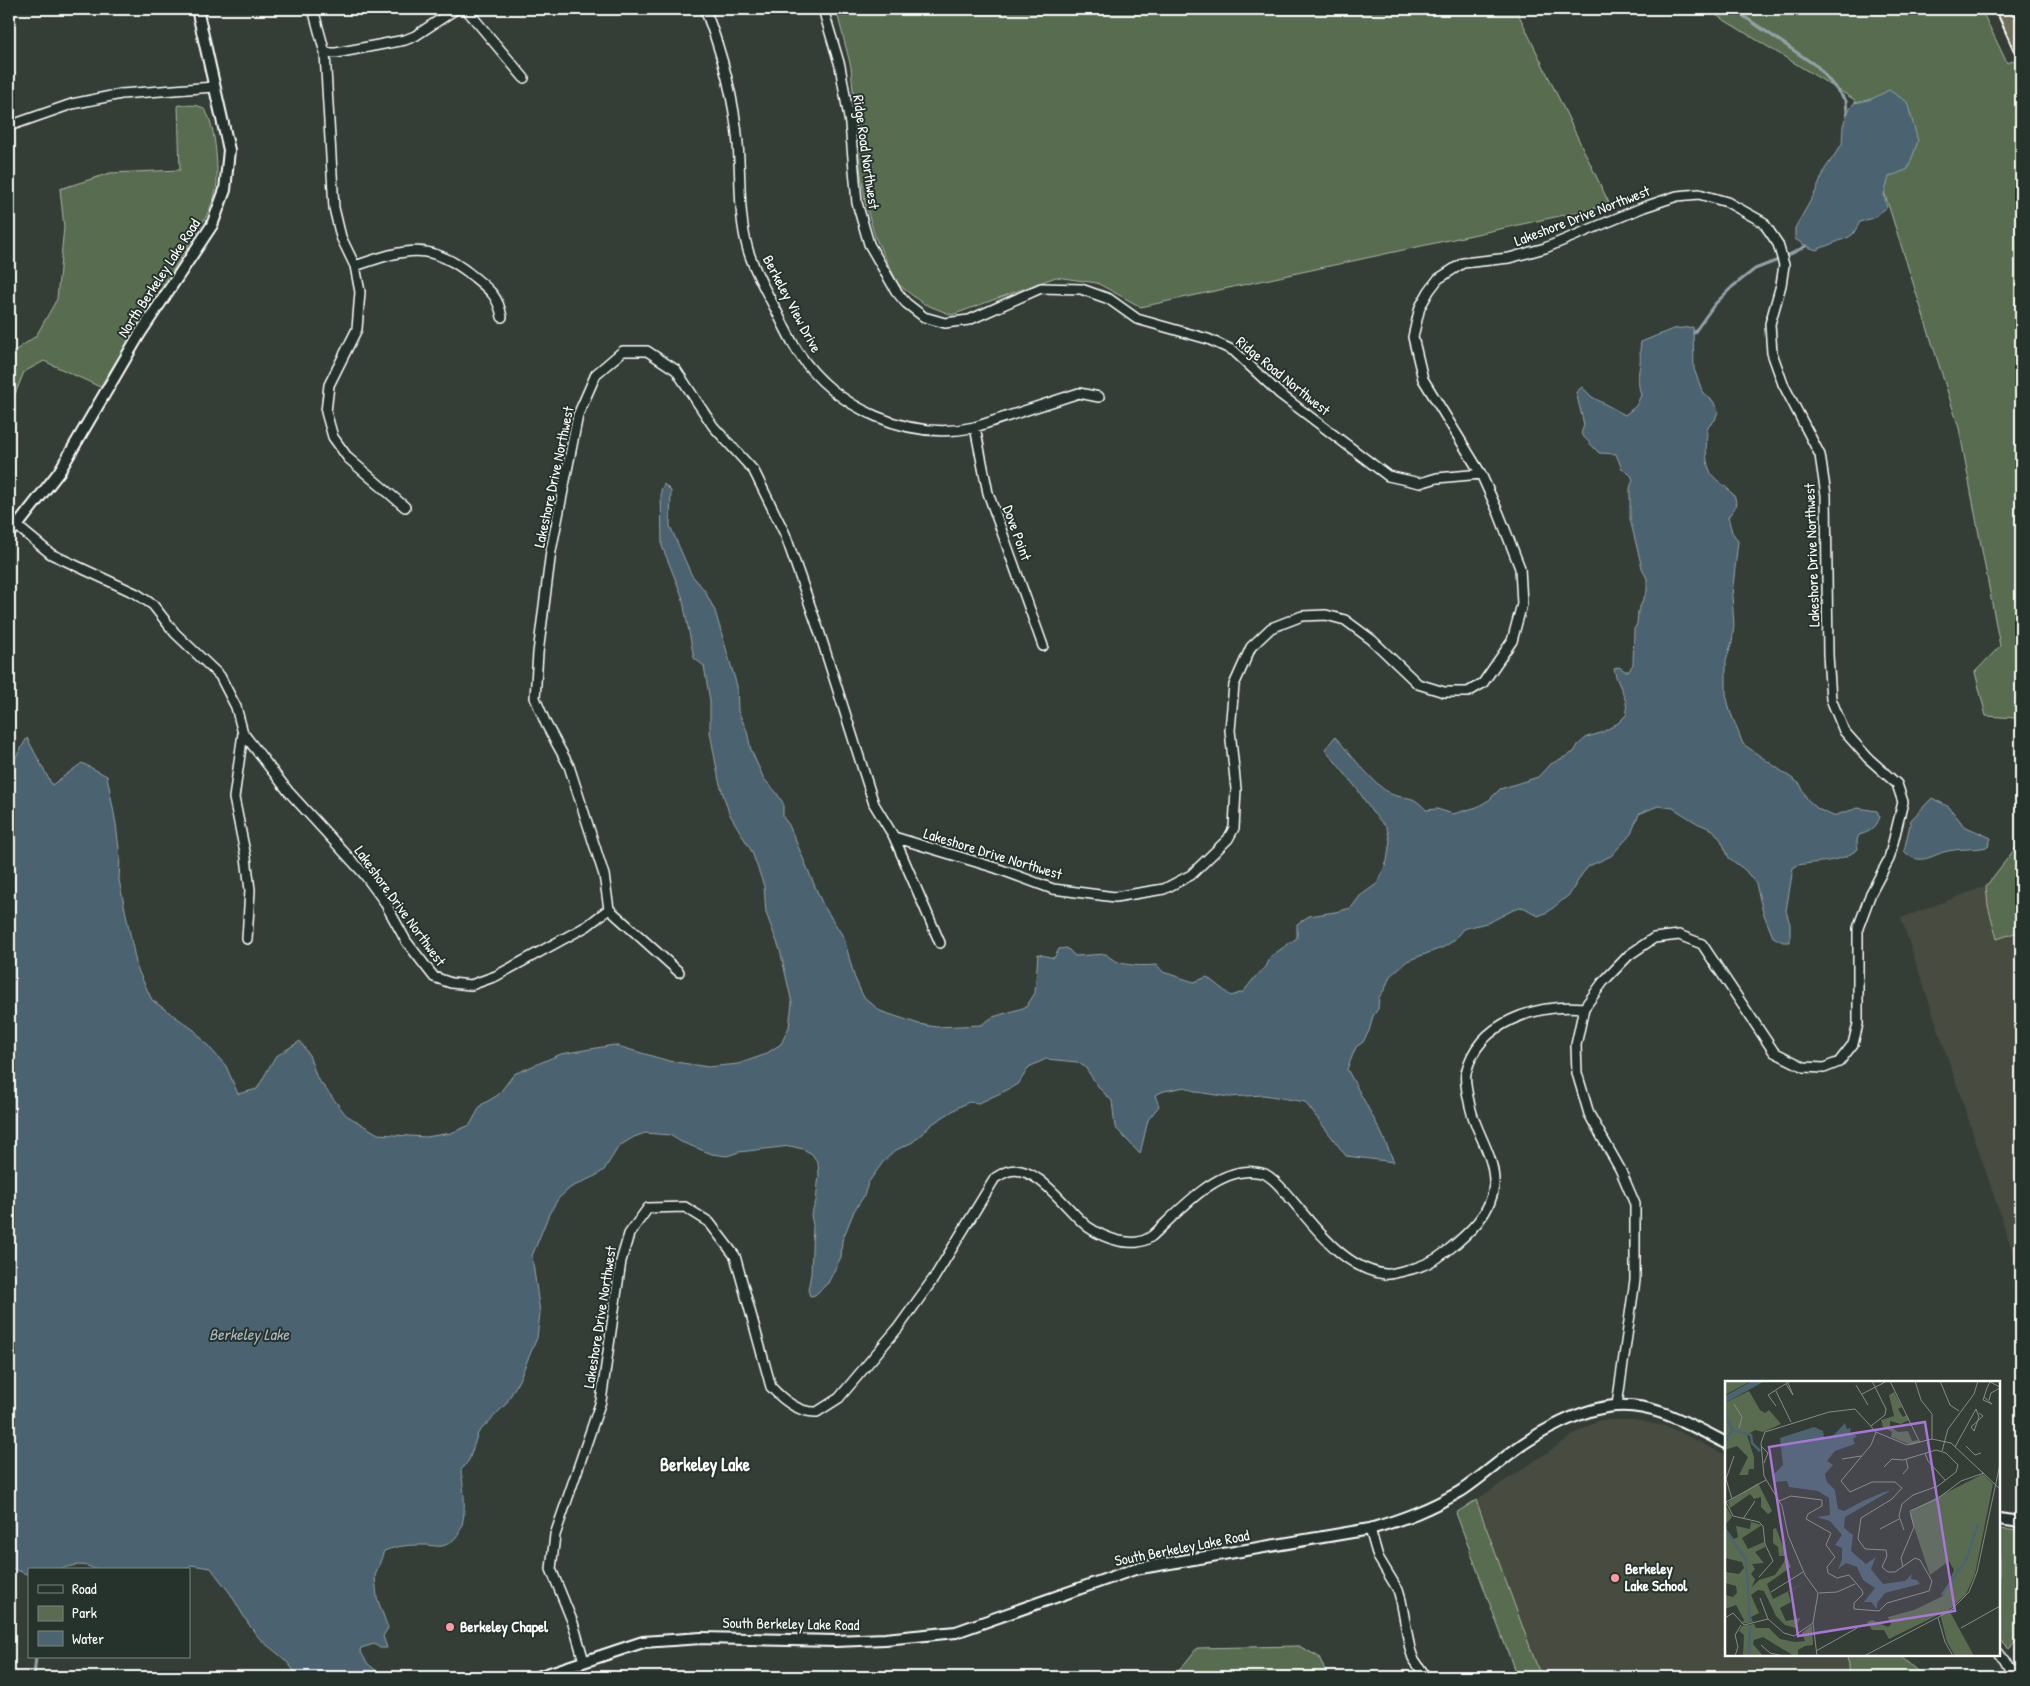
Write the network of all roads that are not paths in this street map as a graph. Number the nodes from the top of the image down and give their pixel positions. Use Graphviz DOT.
graph roads {
  1 [pos="197,9"];
  2 [pos="313,9"];
  3 [pos="456,9"];
  4 [pos="466,9"];
  5 [pos="705,9"];
  6 [pos="823,9"];
  7 [pos="2004,9"];
  8 [pos="2021,47"];
  9 [pos="325,53"];
  10 [pos="524,78"];
  11 [pos="214,87"];
  12 [pos="9,126"];
  13 [pos="355,266"];
  14 [pos="502,317"];
  15 [pos="1099,397"];
  16 [pos="975,427"];
  17 [pos="1482,474"];
  18 [pos="405,507"];
  19 [pos="13,529"];
  20 [pos="1043,646"];
  21 [pos="243,733"];
  22 [pos="894,837"];
  23 [pos="609,909"];
  24 [pos="247,939"];
  25 [pos="940,943"];
  26 [pos="680,972"];
  27 [pos="1584,1008"];
  28 [pos="1617,1406"];
  29 [pos="1725,1442"];
  30 [pos="2000,1519"];
  31 [pos="2021,1522"];
  32 [pos="1370,1529"];
  33 [pos="2000,1655"];
  34 [pos="584,1661"];
  35 [pos="538,1677"];
  36 [pos="1426,1677"];
  37 [pos="2015,1677"];
  1 -- 11 [label="street, North Berkeley Lake Road"];
  2 -- 9 [label="street"];
  3 -- 9 [label="street"];
  4 -- 10 [label="street"];
  5 -- 16 [label="street, Berkeley View Drive"];
  6 -- 17 [label="street, Ridge Road Northwest"];
  7 -- 8 [label="highway"];
  9 -- 13 [label="street"];
  11 -- 12 [label="street"];
  11 -- 19 [label="street, North Berkeley Lake Road"];
  13 -- 14 [label="street"];
  13 -- 18 [label="street"];
  15 -- 16 [label="street, Berkeley View Drive"];
  16 -- 20 [label="street, Dove Point"];
  17 -- 22 [label="street, Lakeshore Drive Northwest"];
  17 -- 27 [label="street, Lakeshore Drive Northwest"];
  19 -- 21 [label="street, Lakeshore Drive Northwest"];
  21 -- 23 [label="street, Lakeshore Drive Northwest"];
  21 -- 24 [label="street"];
  22 -- 23 [label="street, Lakeshore Drive Northwest"];
  22 -- 25 [label="street"];
  23 -- 26 [label="street"];
  27 -- 28 [label="street"];
  27 -- 34 [label="street, Lakeshore Drive Northwest"];
  28 -- 29 [label="street, South Berkeley Lake Road"];
  28 -- 32 [label="street, South Berkeley Lake Road"];
  30 -- 31 [label="street"];
  32 -- 34 [label="street, South Berkeley Lake Road"];
  32 -- 36 [label="street"];
  33 -- 37 [label="street"];
  34 -- 35 [label="street, South Berkeley Lake Road"];
}
